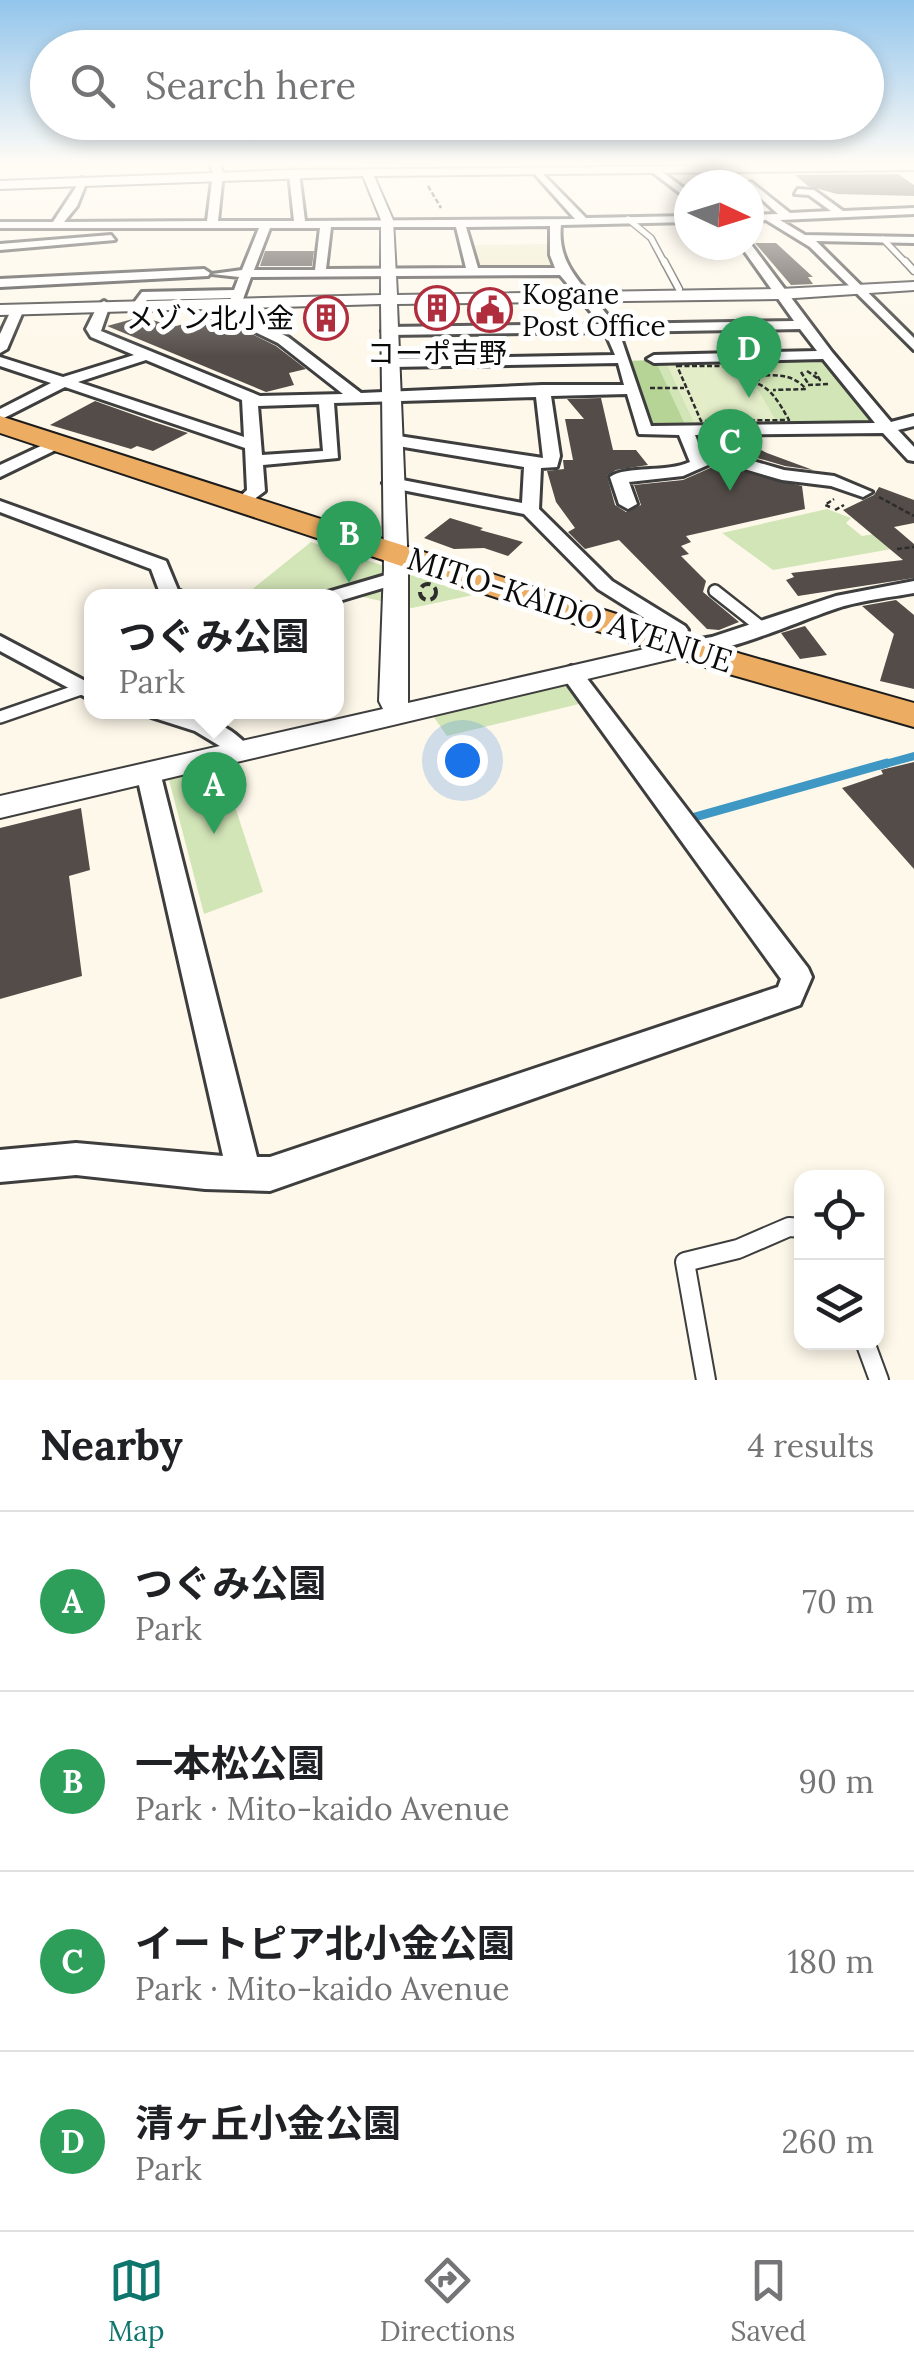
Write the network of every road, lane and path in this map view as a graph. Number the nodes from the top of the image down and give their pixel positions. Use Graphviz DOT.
graph roads {
  1 [pos="81,227"];
  2 [pos="167,227"];
  3 [pos="265,227"];
  4 [pos="326,227"];
  5 [pos="387,227"];
  6 [pos="456,227"];
  7 [pos="555,227"];
  8 [pos="638,227"];
  9 [pos="787,227"];
  10 [pos="119,231"];
  11 [pos="806,238"];
  12 [pos="883,239"];
  13 [pos="914,240"];
  14 [pos="41,244"];
  15 [pos="0,247"];
  16 [pos="760,260"];
  17 [pos="914,270"];
  18 [pos="560,271"];
  19 [pos="473,272"];
  20 [pos="387,273"];
  21 [pos="320,274"];
  22 [pos="159,275"];
  23 [pos="246,275"];
  24 [pos="47,280"];
  25 [pos="0,283"];
  26 [pos="914,286"];
  27 [pos="679,289"];
  28 [pos="860,291"];
  29 [pos="780,294"];
  30 [pos="585,297"];
  31 [pos="237,298"];
  32 [pos="389,300"];
  33 [pos="104,305"];
  34 [pos="18,309"];
  35 [pos="0,310"];
  36 [pos="804,325"];
  37 [pos="610,328"];
  38 [pos="390,331"];
  39 [pos="914,346"];
  40 [pos="0,349"];
  41 [pos="828,355"];
  42 [pos="144,356"];
  43 [pos="654,359"];
  44 [pos="620,360"];
  45 [pos="0,361"];
  46 [pos="390,364"];
  47 [pos="66,381"];
  48 [pos="759,381"];
  49 [pos="838,384"];
  50 [pos="803,385"];
  51 [pos="668,388"];
  52 [pos="684,388"];
  53 [pos="630,389"];
  54 [pos="542,390"];
  55 [pos="772,390"];
  56 [pos="357,396"];
  57 [pos="390,396"];
  58 [pos="326,398"];
  59 [pos="250,400"];
  60 [pos="0,415"];
  61 [pos="914,421"];
  62 [pos="0,424"];
  63 [pos="886,428"];
  64 [pos="685,430"];
  65 [pos="392,440"];
  66 [pos="58,443"];
  67 [pos="254,453"];
  68 [pos="914,456"];
  69 [pos="533,463"];
  70 [pos="699,464"];
  71 [pos="0,472"];
  72 [pos="392,483"];
  73 [pos="862,492"];
  74 [pos="242,503"];
  75 [pos="628,504"];
  76 [pos="0,506"];
  77 [pos="530,510"];
  78 [pos="914,516"];
  79 [pos="914,547"];
  80 [pos="897,549"];
  81 [pos="390,552"];
  82 [pos="340,555"];
  83 [pos="914,587"];
  84 [pos="167,589"];
  85 [pos="344,589"];
  86 [pos="715,590"];
  87 [pos="762,628"];
  88 [pos="0,642"];
  89 [pos="676,645"];
  90 [pos="570,673"];
  91 [pos="84,690"];
  92 [pos="84,692"];
  93 [pos="400,713"];
  94 [pos="914,715"];
  95 [pos="0,717"];
  96 [pos="182,719"];
  97 [pos="238,750"];
  98 [pos="148,772"];
  99 [pos="0,807"];
  100 [pos="0,1166"];
  101 [pos="244,1173"];
  102 [pos="794,1228"];
  103 [pos="867,1350"];
  104 [pos="706,1380"];
  105 [pos="880,1380"];
  1 -- 10 [label="street"];
  2 -- 10 [label="street"];
  3 -- 23 [label="street"];
  4 -- 21 [label="street"];
  5 -- 20 [label="street"];
  6 -- 19 [label="street"];
  7 -- 18 [label="street"];
  8 -- 27 [label="lane"];
  9 -- 11 [label="street"];
  10 -- 14 [label="street"];
  10 -- 22 [label="street"];
  11 -- 12 [label="street"];
  11 -- 28 [label="street"];
  12 -- 13 [label="street"];
  12 -- 17 [label="lane"];
  14 -- 15 [label="street"];
  14 -- 24 [label="street"];
  16 -- 29 [label="street"];
  18 -- 19 [label="street"];
  18 -- 30 [label="street"];
  19 -- 20 [label="street"];
  20 -- 21 [label="street"];
  20 -- 32 [label="street"];
  21 -- 23 [label="street"];
  22 -- 23 [label="street"];
  22 -- 24 [label="street"];
  23 -- 31 [label="street"];
  24 -- 25 [label="street"];
  26 -- 28 [label="street"];
  28 -- 29 [label="street"];
  28 -- 39 [label="street"];
  29 -- 30 [label="street"];
  29 -- 36 [label="street"];
  30 -- 32 [label="street"];
  30 -- 37 [label="street"];
  31 -- 32 [label="street"];
  31 -- 33 [label="street"];
  31 -- 56 [label="street"];
  32 -- 38 [label="street"];
  33 -- 34 [label="street"];
  33 -- 42 [label="street"];
  34 -- 35 [label="street"];
  34 -- 40 [label="street"];
  36 -- 37 [label="street"];
  36 -- 41 [label="street"];
  37 -- 38 [label="street"];
  37 -- 44 [label="street"];
  38 -- 46 [label="street"];
  41 -- 43 [label="street"];
  41 -- 63 [label="street"];
  42 -- 47 [label="street"];
  42 -- 59 [label="street"];
  44 -- 46 [label="street"];
  44 -- 53 [label="street"];
  45 -- 47 [label="street"];
  46 -- 57 [label="street"];
  47 -- 60 [label="street"];
  47 -- 67 [label="street"];
  48 -- 50 [label="path"];
  48 -- 52 [label="path"];
  48 -- 55 [label="path"];
  49 -- 50 [label="path"];
  50 -- 55 [label="path"];
  51 -- 52 [label="path"];
  52 -- 55 [label="path"];
  53 -- 54 [label="street"];
  53 -- 64 [label="street"];
  54 -- 57 [label="street"];
  54 -- 69 [label="street"];
  56 -- 57 [label="street"];
  56 -- 58 [label="street"];
  57 -- 65 [label="street"];
  58 -- 59 [label="street"];
  58 -- 67 [label="street"];
  59 -- 67 [label="street"];
  61 -- 63 [label="street"];
  62 -- 66 [label="highway, MITO-KAIDO AVENUE"];
  63 -- 64 [label="street"];
  63 -- 68 [label="street"];
  64 -- 70 [label="street"];
  65 -- 69 [label="street"];
  65 -- 72 [label="street"];
  66 -- 71 [label="street"];
  66 -- 74 [label="highway, MITO-KAIDO AVENUE"];
  67 -- 74 [label="street"];
  69 -- 77 [label="street"];
  70 -- 73 [label="street"];
  70 -- 75 [label="street"];
  72 -- 77 [label="street"];
  72 -- 81 [label="street"];
  73 -- 78 [label="path"];
  74 -- 81 [label="highway, MITO-KAIDO AVENUE"];
  76 -- 84 [label="street"];
  77 -- 89 [label="street"];
  79 -- 80 [label="path"];
  81 -- 82 [label="path, bridge"];
  81 -- 85 [label="street"];
  81 -- 89 [label="highway, MITO-KAIDO AVENUE"];
  81 -- 93 [label="street"];
  83 -- 87 [label="street"];
  86 -- 87 [label="lane"];
  87 -- 89 [label="street"];
  88 -- 91 [label="street"];
  89 -- 90 [label="street"];
  89 -- 94 [label="highway, MITO-KAIDO AVENUE"];
  90 -- 93 [label="street"];
  90 -- 101 [label="street"];
  92 -- 95 [label="lane"];
  93 -- 97 [label="street"];
  96 -- 97 [label="street"];
  97 -- 98 [label="street"];
  98 -- 99 [label="street"];
  98 -- 101 [label="street"];
  100 -- 101 [label="street"];
  102 -- 104 [label="lane"];
  103 -- 105 [label="lane"];
}
